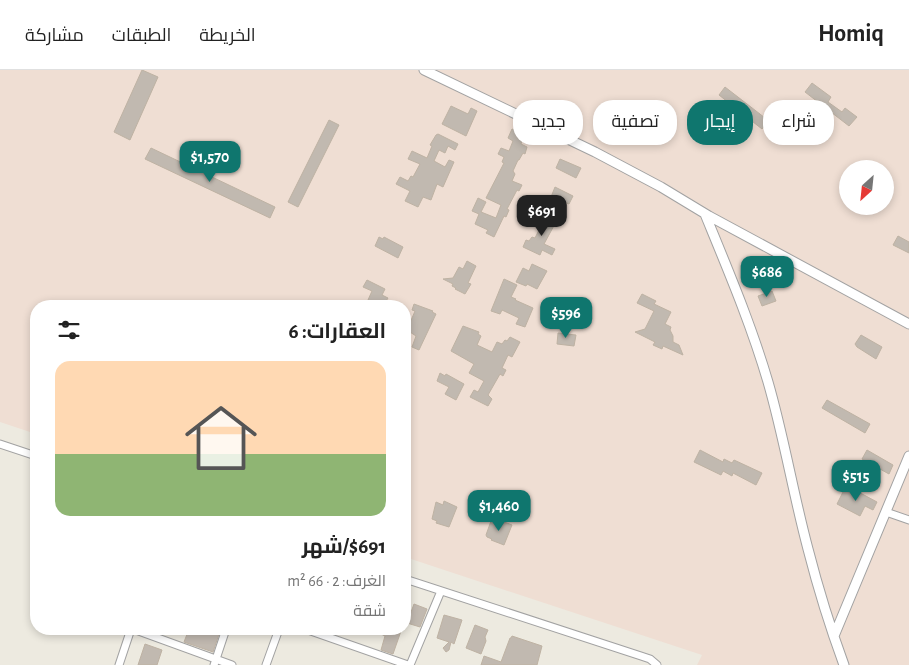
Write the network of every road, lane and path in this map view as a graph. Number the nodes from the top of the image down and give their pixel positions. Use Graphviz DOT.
graph roads {
  1 [pos="424,70"];
  2 [pos="706,214"];
  3 [pos="909,324"];
  4 [pos="0,444"];
  5 [pos="30,454"];
  6 [pos="909,456"];
  7 [pos="886,512"];
  8 [pos="909,520"];
  9 [pos="411,581"];
  10 [pos="441,592"];
  11 [pos="130,635"];
  12 [pos="147,635"];
  13 [pos="224,635"];
  14 [pos="277,635"];
  15 [pos="322,635"];
  16 [pos="834,636"];
  17 [pos="215,662"];
  18 [pos="119,665"];
  19 [pos="232,665"];
  20 [pos="266,665"];
  21 [pos="409,665"];
  22 [pos="657,665"];
  23 [pos="844,665"];
  1 -- 2 [label="street"];
  2 -- 3 [label="street"];
  2 -- 16 [label="street"];
  4 -- 5 [label="street"];
  6 -- 7 [label="street"];
  7 -- 8 [label="street"];
  7 -- 16 [label="street"];
  9 -- 10 [label="street"];
  10 -- 21 [label="street"];
  10 -- 22 [label="street"];
  11 -- 18 [label="street"];
  12 -- 17 [label="street"];
  13 -- 17 [label="street"];
  14 -- 20 [label="street"];
  15 -- 21 [label="street"];
  16 -- 23 [label="street"];
  17 -- 19 [label="street"];
}
